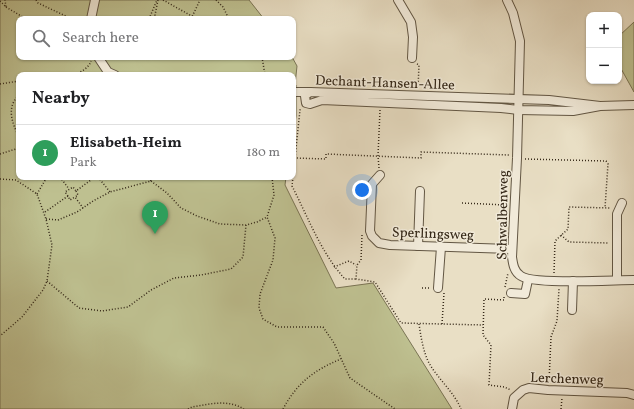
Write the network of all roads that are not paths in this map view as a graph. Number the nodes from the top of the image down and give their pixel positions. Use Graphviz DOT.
graph roads {
  1 [pos="95,0"];
  2 [pos="398,0"];
  3 [pos="507,0"];
  4 [pos="92,16"];
  5 [pos="412,58"];
  6 [pos="100,60"];
  7 [pos="108,72"];
  8 [pos="296,92"];
  9 [pos="310,92"];
  10 [pos="518,99"];
  11 [pos="634,105"];
  12 [pos="600,106"];
  13 [pos="518,110"];
  14 [pos="380,175"];
  15 [pos="420,191"];
  16 [pos="620,206"];
  17 [pos="418,246"];
  18 [pos="440,246"];
  19 [pos="512,250"];
  20 [pos="528,280"];
  21 [pos="616,280"];
  22 [pos="634,280"];
  23 [pos="573,281"];
  24 [pos="438,288"];
  25 [pos="507,292"];
  26 [pos="572,310"];
  27 [pos="634,395"];
  28 [pos="512,409"];
  1 -- 4 [label="street"];
  2 -- 5 [label="street"];
  3 -- 10 [label="street, Schwalbenweg"];
  6 -- 7 [label="street"];
  8 -- 9 [label="street"];
  9 -- 10 [label="street, Dechant-Hansen-Allee"];
  9 -- 13 [label="street, Dechant-Hansen-Allee"];
  10 -- 12 [label="street, Dechant-Hansen-Allee"];
  10 -- 13 [label="street, Schwalbenweg"];
  11 -- 12 [label="street, Dechant-Hansen-Allee"];
  12 -- 13 [label="street, Dechant-Hansen-Allee"];
  13 -- 19 [label="street, Schwalbenweg"];
  14 -- 17 [label="street, Sperlingsweg"];
  15 -- 17 [label="street"];
  16 -- 21 [label="street"];
  17 -- 18 [label="street, Sperlingsweg"];
  18 -- 19 [label="street, Sperlingsweg"];
  18 -- 24 [label="street"];
  19 -- 20 [label="street, Schwalbenweg"];
  20 -- 23 [label="street"];
  20 -- 25 [label="street"];
  21 -- 22 [label="street"];
  21 -- 23 [label="street"];
  23 -- 26 [label="street"];
  27 -- 28 [label="street, Lerchenweg"];
}
